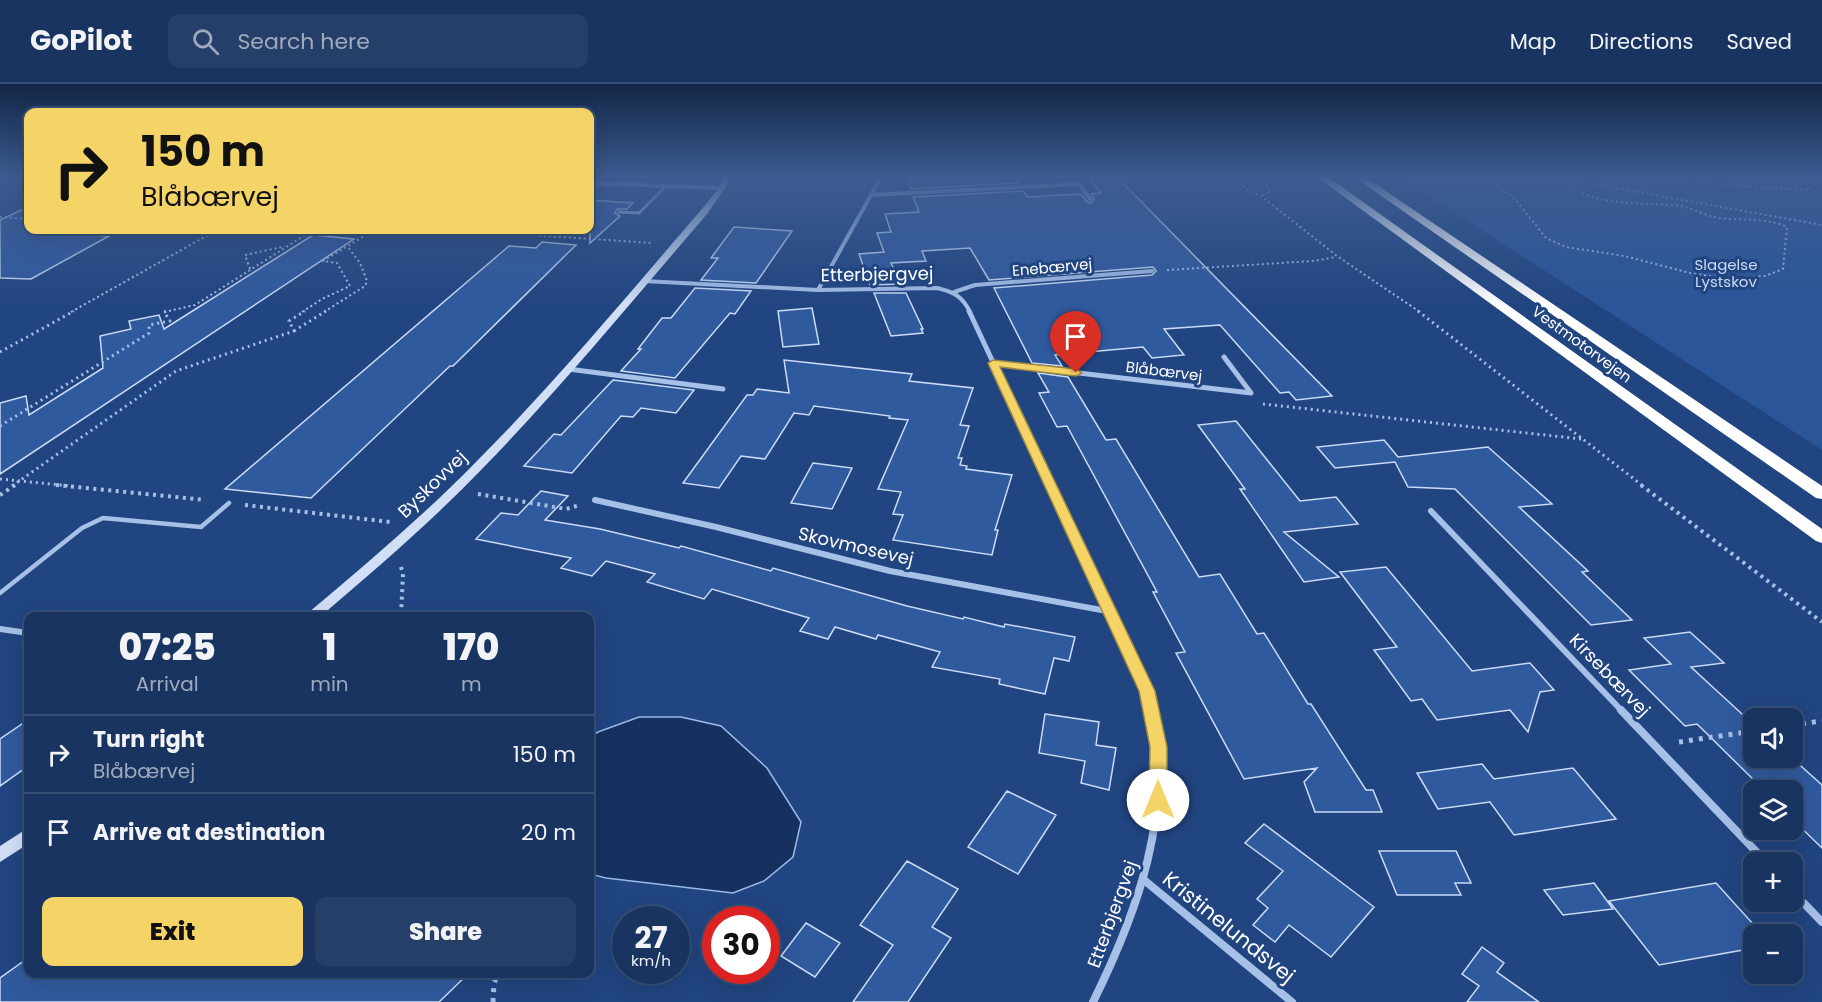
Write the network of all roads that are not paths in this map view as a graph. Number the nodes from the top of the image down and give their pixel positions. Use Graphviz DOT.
graph roads {
  1 [pos="696,220"];
  2 [pos="857,220"];
  3 [pos="1382,220"];
  4 [pos="1422,220"];
  5 [pos="1152,271"];
  6 [pos="644,281"];
  7 [pos="818,290"];
  8 [pos="954,292"];
  9 [pos="1224,357"];
  10 [pos="993,363"];
  11 [pos="568,369"];
  12 [pos="723,389"];
  13 [pos="1822,494"];
  14 [pos="595,500"];
  15 [pos="229,503"];
  16 [pos="1431,511"];
  17 [pos="1822,537"];
  18 [pos="0,592"];
  19 [pos="318,612"];
  20 [pos="1112,612"];
  21 [pos="0,629"];
  22 [pos="24,632"];
  23 [pos="24,838"];
  24 [pos="1756,852"];
  25 [pos="0,855"];
  26 [pos="1144,880"];
  27 [pos="1803,902"];
  28 [pos="1822,922"];
  29 [pos="1093,1002"];
  30 [pos="1292,1002"];
  1 -- 6 [label="main road, Byskovvej"];
  2 -- 7 [label="street"];
  3 -- 17 [label="highway, Vestmotorvejen"];
  4 -- 13 [label="highway, Vestmotorvejen"];
  5 -- 8 [label="street, Enebærvej"];
  6 -- 7 [label="street, Etterbjergvej"];
  6 -- 11 [label="main road, Byskovvej"];
  7 -- 8 [label="street, Etterbjergvej"];
  8 -- 10 [label="street, Etterbjergvej"];
  9 -- 10 [label="street, Blåbærvej"];
  10 -- 20 [label="street, Etterbjergvej"];
  11 -- 12 [label="street"];
  11 -- 19 [label="main road, Byskovvej"];
  14 -- 20 [label="street, Skovmosevej"];
  15 -- 18 [label="lane"];
  16 -- 24 [label="street, Kirsebærvej"];
  20 -- 26 [label="street, Etterbjergvej"];
  21 -- 22 [label="street"];
  23 -- 25 [label="main road"];
  26 -- 29 [label="street, Etterbjergvej"];
  26 -- 30 [label="street, Kristinelundsvej"];
  27 -- 28 [label="street"];
}
